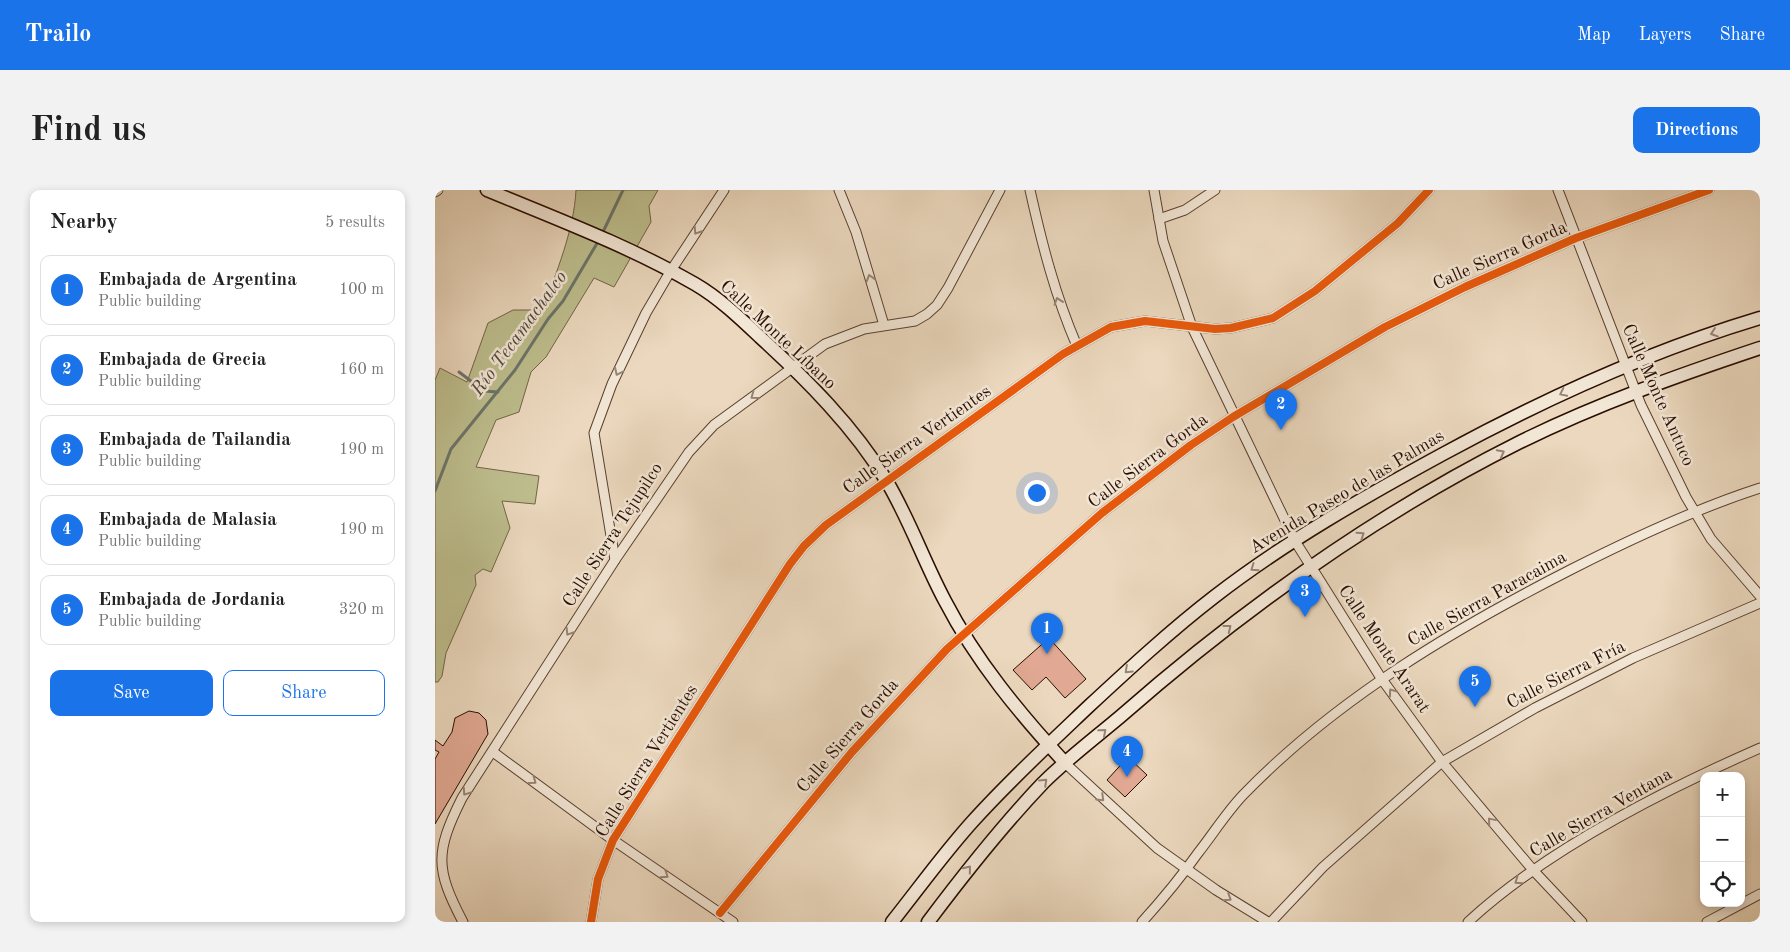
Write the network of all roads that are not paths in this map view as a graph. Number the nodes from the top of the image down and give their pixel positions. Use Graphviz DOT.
graph roads {
  1 [pos="487,190"];
  2 [pos="724,190"];
  3 [pos="839,190"];
  4 [pos="1000,190"];
  5 [pos="1030,190"];
  6 [pos="1153,190"];
  7 [pos="1215,190"];
  8 [pos="1429,190"];
  9 [pos="1558,190"];
  10 [pos="1709,190"];
  11 [pos="1159,219"];
  12 [pos="1576,238"];
  13 [pos="670,272"];
  14 [pos="1760,318"];
  15 [pos="884,325"];
  16 [pos="1192,327"];
  17 [pos="1077,346"];
  18 [pos="1760,348"];
  19 [pos="1625,366"];
  20 [pos="794,368"];
  21 [pos="1636,392"];
  22 [pos="1233,417"];
  23 [pos="887,481"];
  24 [pos="1760,488"];
  25 [pos="1693,512"];
  26 [pos="1295,541"];
  27 [pos="615,560"];
  28 [pos="1311,568"];
  29 [pos="1760,596"];
  30 [pos="1760,603"];
  31 [pos="964,633"];
  32 [pos="1381,678"];
  33 [pos="1048,745"];
  34 [pos="1760,748"];
  35 [pos="493,752"];
  36 [pos="1442,762"];
  37 [pos="1066,764"];
  38 [pos="613,840"];
  39 [pos="1186,870"];
  40 [pos="1533,870"];
  41 [pos="1760,894"];
  42 [pos="719,913"];
  43 [pos="1579,921"];
  44 [pos="463,922"];
  45 [pos="591,922"];
  46 [pos="733,922"];
  47 [pos="892,922"];
  48 [pos="928,922"];
  49 [pos="1142,922"];
  50 [pos="1270,922"];
  51 [pos="1469,922"];
  52 [pos="1707,922"];
  1 -- 13 [label="main road, Calle Monte Líbano"];
  2 -- 13 [label="street, one-way"];
  15 -- 3 [label="street, one-way"];
  4 -- 15 [label="street, Calle Sierra Tejupilco"];
  17 -- 5 [label="street, one-way"];
  6 -- 11 [label="street, Calle Monte Ararat"];
  7 -- 11 [label="street"];
  8 -- 16 [label="street, Calle Sierra Vertientes"];
  9 -- 12 [label="street, Calle Monte Antuco"];
  10 -- 12 [label="street, Calle Sierra Gorda"];
  11 -- 16 [label="street, Calle Monte Ararat"];
  12 -- 19 [label="street, Calle Monte Antuco"];
  12 -- 22 [label="street, Calle Sierra Gorda"];
  13 -- 20 [label="main road, Calle Monte Líbano"];
  13 -- 27 [label="street, one-way"];
  14 -- 19 [label="main road, Avenida Paseo de las Palmas, one-way"];
  15 -- 20 [label="street, Calle Sierra Tejupilco"];
  16 -- 17 [label="street, Calle Sierra Vertientes"];
  16 -- 22 [label="street, Calle Monte Ararat"];
  17 -- 23 [label="street, Calle Sierra Vertientes"];
  18 -- 21 [label="main road"];
  19 -- 21 [label="street, Calle Monte Antuco"];
  19 -- 26 [label="main road, Avenida Paseo de las Palmas, one-way"];
  20 -- 23 [label="main road, Calle Monte Líbano"];
  20 -- 27 [label="street, Calle Sierra Tejupilco, one-way"];
  21 -- 25 [label="street, Calle Monte Antuco"];
  28 -- 21 [label="main road, one-way"];
  22 -- 26 [label="street, Calle Monte Ararat"];
  22 -- 31 [label="street, Calle Sierra Gorda"];
  23 -- 31 [label="main road, Calle Monte Líbano"];
  23 -- 38 [label="street, Calle Sierra Vertientes"];
  24 -- 25 [label="street, Calle Sierra Paracaima"];
  25 -- 29 [label="street, Calle Monte Antuco"];
  25 -- 32 [label="street, Calle Sierra Paracaima"];
  26 -- 28 [label="street, Calle Monte Ararat"];
  26 -- 33 [label="main road, Avenida Paseo de las Palmas, one-way"];
  27 -- 35 [label="street, Calle Sierra Tejupilco, one-way"];
  28 -- 32 [label="street, Calle Monte Ararat"];
  37 -- 28 [label="main road, one-way"];
  30 -- 36 [label="street, Calle Sierra Fría"];
  31 -- 33 [label="main road, Calle Monte Líbano"];
  31 -- 42 [label="street, Calle Sierra Gorda"];
  36 -- 32 [label="street, Calle Monte Ararat, one-way"];
  32 -- 39 [label="street, Calle Sierra Paracaima"];
  33 -- 37 [label="main road, Calle Monte Líbano"];
  33 -- 47 [label="main road, Avenida Paseo de las Palmas"];
  34 -- 40 [label="street, Calle Sierra Ventana"];
  35 -- 38 [label="street, one-way"];
  35 -- 44 [label="street, Calle Sierra Tejupilco, one-way"];
  40 -- 36 [label="street, Calle Monte Ararat, one-way"];
  36 -- 50 [label="street, Calle Sierra Fría"];
  37 -- 39 [label="street, Calle Monte Líbano, one-way"];
  48 -- 37 [label="main road, one-way"];
  38 -- 42 [label="street, one-way"];
  38 -- 45 [label="street, Calle Sierra Vertientes"];
  39 -- 49 [label="street, Calle Sierra Paracaima"];
  39 -- 50 [label="street, Calle Monte Líbano, one-way"];
  40 -- 43 [label="street, Calle Monte Ararat"];
  40 -- 51 [label="street, Calle Sierra Ventana, one-way"];
  41 -- 52 [label="street"];
  42 -- 46 [label="street"];
}
